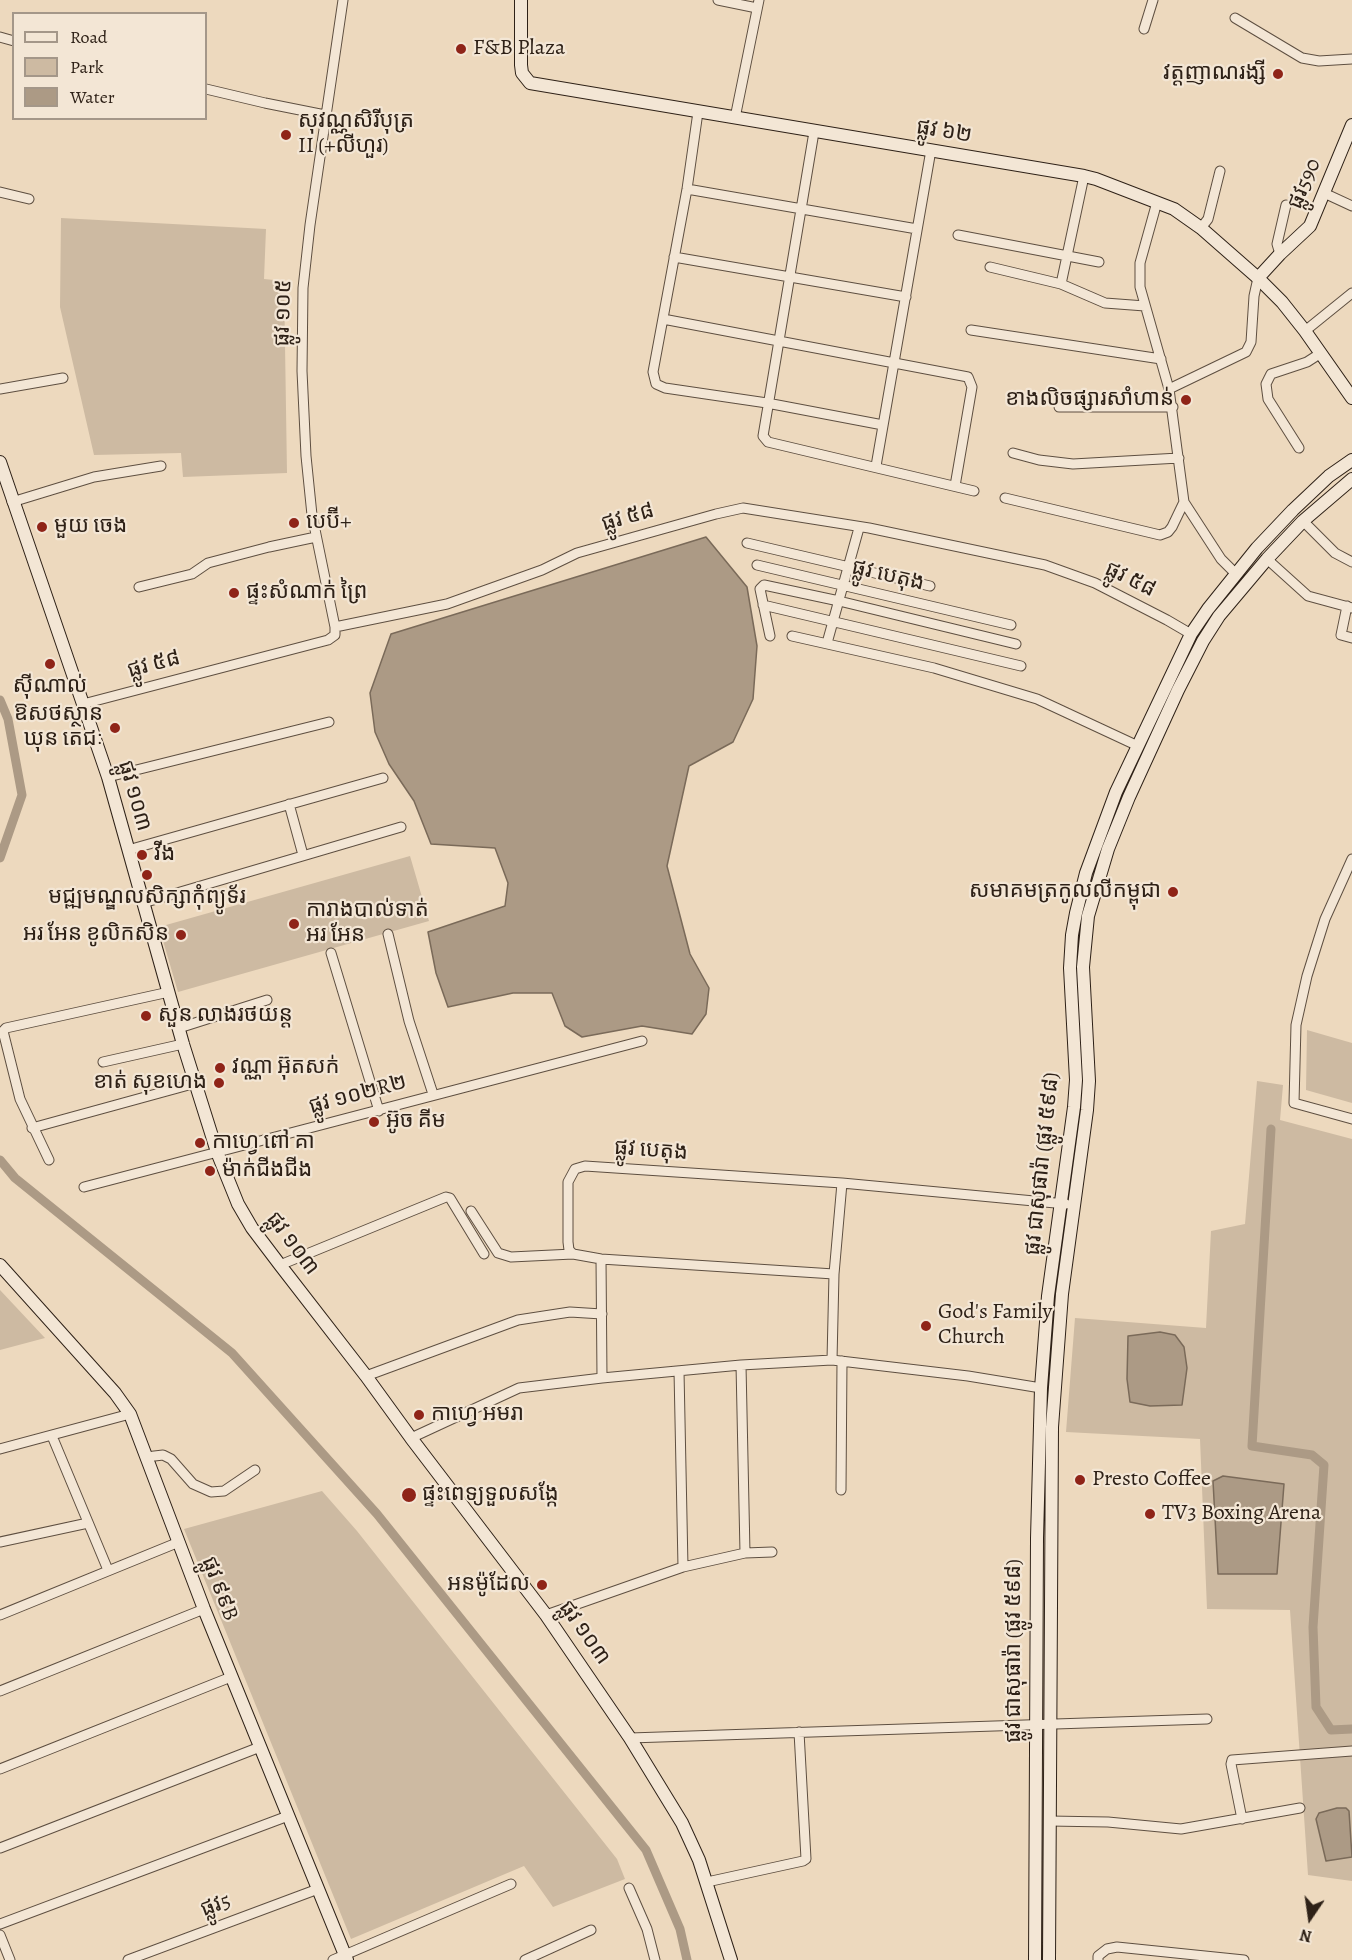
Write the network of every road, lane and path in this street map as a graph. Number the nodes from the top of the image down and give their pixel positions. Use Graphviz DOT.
graph roads {
  1 [pos="343,0"];
  2 [pos="521,0"];
  3 [pos="718,0"];
  4 [pos="1153,0"];
  5 [pos="758,4"];
  6 [pos="1234,18"];
  7 [pos="1144,29"];
  8 [pos="1352,59"];
  9 [pos="207,89"];
  10 [pos="698,112"];
  11 [pos="325,115"];
  12 [pos="735,118"];
  13 [pos="1351,129"];
  14 [pos="814,132"];
  15 [pos="931,150"];
  16 [pos="1220,171"];
  17 [pos="1084,176"];
  18 [pos="687,189"];
  19 [pos="0,192"];
  20 [pos="1324,193"];
  21 [pos="29,199"];
  22 [pos="1157,202"];
  23 [pos="1286,205"];
  24 [pos="1352,206"];
  25 [pos="801,209"];
  26 [pos="1201,228"];
  27 [pos="917,229"];
  28 [pos="958,235"];
  29 [pos="1280,254"];
  30 [pos="1066,256"];
  31 [pos="674,257"];
  32 [pos="1099,262"];
  33 [pos="990,267"];
  34 [pos="789,275"];
  35 [pos="1258,278"];
  36 [pos="1061,284"];
  37 [pos="1352,293"];
  38 [pos="906,297"];
  39 [pos="1145,306"];
  40 [pos="663,319"];
  41 [pos="971,330"];
  42 [pos="1305,331"];
  43 [pos="778,340"];
  44 [pos="1321,353"];
  45 [pos="1161,359"];
  46 [pos="894,362"];
  47 [pos="63,378"];
  48 [pos="0,389"];
  49 [pos="1170,389"];
  50 [pos="1352,398"];
  51 [pos="767,403"];
  52 [pos="1059,407"];
  53 [pos="1173,407"];
  54 [pos="883,425"];
  55 [pos="1299,448"];
  56 [pos="1013,453"];
  57 [pos="1179,458"];
  58 [pos="1352,460"];
  59 [pos="0,462"];
  60 [pos="161,466"];
  61 [pos="876,466"];
  62 [pos="1352,479"];
  63 [pos="955,486"];
  64 [pos="974,491"];
  65 [pos="1005,498"];
  66 [pos="12,502"];
  67 [pos="1184,502"];
  68 [pos="1303,521"];
  69 [pos="859,528"];
  70 [pos="316,537"];
  71 [pos="747,543"];
  72 [pos="1267,559"];
  73 [pos="1352,562"];
  74 [pos="757,565"];
  75 [pos="848,568"];
  76 [pos="1235,573"];
  77 [pos="843,586"];
  78 [pos="930,586"];
  79 [pos="139,587"];
  80 [pos="839,600"];
  81 [pos="764,605"];
  82 [pos="1349,607"];
  83 [pos="982,618"];
  84 [pos="833,622"];
  85 [pos="1011,625"];
  86 [pos="335,627"];
  87 [pos="977,634"];
  88 [pos="1191,634"];
  89 [pos="770,636"];
  90 [pos="792,636"];
  91 [pos="1352,638"];
  92 [pos="827,644"];
  93 [pos="1016,644"];
  94 [pos="1021,666"];
  95 [pos="83,704"];
  96 [pos="330,722"];
  97 [pos="1138,746"];
  98 [pos="108,777"];
  99 [pos="383,778"];
  100 [pos="289,804"];
  101 [pos="401,826"];
  102 [pos="128,850"];
  103 [pos="303,855"];
  104 [pos="1352,859"];
  105 [pos="143,903"];
  106 [pos="388,934"];
  107 [pos="331,953"];
  108 [pos="169,992"];
  109 [pos="267,1000"];
  110 [pos="179,1028"];
  111 [pos="642,1041"];
  112 [pos="183,1044"];
  113 [pos="103,1062"];
  114 [pos="196,1083"];
  115 [pos="433,1094"];
  116 [pos="379,1111"];
  117 [pos="1352,1119"];
  118 [pos="32,1128"];
  119 [pos="217,1152"];
  120 [pos="49,1160"];
  121 [pos="842,1183"];
  122 [pos="84,1187"];
  123 [pos="1061,1204"];
  124 [pos="1074,1205"];
  125 [pos="471,1211"];
  126 [pos="484,1254"];
  127 [pos="573,1254"];
  128 [pos="601,1259"];
  129 [pos="0,1265"];
  130 [pos="280,1265"];
  131 [pos="834,1275"];
  132 [pos="602,1314"];
  133 [pos="832,1360"];
  134 [pos="842,1361"];
  135 [pos="741,1365"];
  136 [pos="679,1371"];
  137 [pos="366,1376"];
  138 [pos="602,1378"];
  139 [pos="1041,1388"];
  140 [pos="130,1414"];
  141 [pos="52,1436"];
  142 [pos="411,1438"];
  143 [pos="0,1449"];
  144 [pos="146,1457"];
  145 [pos="255,1470"];
  146 [pos="841,1490"];
  147 [pos="1038,1507"];
  148 [pos="1051,1508"];
  149 [pos="88,1523"];
  150 [pos="0,1542"];
  151 [pos="179,1542"];
  152 [pos="771,1552"];
  153 [pos="745,1553"];
  154 [pos="683,1568"];
  155 [pos="108,1570"];
  156 [pos="204,1609"];
  157 [pos="0,1615"];
  158 [pos="546,1615"];
  159 [pos="231,1677"];
  160 [pos="0,1691"];
  161 [pos="1207,1719"];
  162 [pos="1036,1725"];
  163 [pos="1050,1725"];
  164 [pos="799,1732"];
  165 [pos="630,1738"];
  166 [pos="260,1747"];
  167 [pos="1352,1751"];
  168 [pos="0,1769"];
  169 [pos="1300,1808"];
  170 [pos="288,1816"];
  171 [pos="1242,1819"];
  172 [pos="1049,1821"];
  173 [pos="0,1848"];
  174 [pos="1035,1875"];
  175 [pos="1049,1875"];
  176 [pos="707,1882"];
  177 [pos="511,1884"];
  178 [pos="629,1888"];
  179 [pos="318,1889"];
  180 [pos="0,1924"];
  181 [pos="591,1930"];
  182 [pos="0,1935"];
  183 [pos="342,1958"];
  184 [pos="10,1960"];
  185 [pos="128,1960"];
  186 [pos="525,1960"];
  187 [pos="655,1960"];
  188 [pos="731,1960"];
  189 [pos="1035,1960"];
  190 [pos="1049,1960"];
  191 [pos="1098,1960"];
  192 [pos="1244,1960"];
  1 -- 11 [label="street, ផ្លូវ ១០៥"];
  2 -- 10 [label="street, ផ្លូវ ៦២"];
  3 -- 5 [label="street"];
  4 -- 7 [label="street"];
  5 -- 12 [label="street"];
  6 -- 8 [label="street"];
  9 -- 11 [label="street"];
  10 -- 12 [label="street, ផ្លូវ ៦២"];
  10 -- 18 [label="street"];
  11 -- 70 [label="street, ផ្លូវ ១០៥"];
  12 -- 14 [label="street, ផ្លូវ ៦២"];
  13 -- 20 [label="street, ផ្លូវ590"];
  14 -- 15 [label="street, ផ្លូវ ៦២"];
  14 -- 25 [label="street"];
  15 -- 17 [label="street, ផ្លូវ ៦២"];
  15 -- 27 [label="street"];
  16 -- 26 [label="street"];
  17 -- 22 [label="street, ផ្លូវ ៦២"];
  17 -- 30 [label="street"];
  18 -- 25 [label="street"];
  18 -- 31 [label="street"];
  19 -- 21 [label="street"];
  20 -- 24 [label="street"];
  20 -- 29 [label="street, ផ្លូវ590"];
  22 -- 26 [label="street, ផ្លូវ ៦២"];
  22 -- 39 [label="street"];
  23 -- 29 [label="street"];
  25 -- 27 [label="street"];
  25 -- 34 [label="street"];
  26 -- 35 [label="street, ផ្លូវ ៦២"];
  27 -- 38 [label="street"];
  28 -- 30 [label="street"];
  29 -- 35 [label="street, ផ្លូវ590"];
  30 -- 32 [label="street"];
  30 -- 36 [label="street"];
  31 -- 34 [label="street"];
  31 -- 40 [label="street"];
  33 -- 36 [label="street"];
  34 -- 38 [label="street"];
  34 -- 43 [label="street"];
  35 -- 42 [label="street, ផ្លូវ ៦២"];
  35 -- 49 [label="street"];
  36 -- 39 [label="street"];
  37 -- 42 [label="street"];
  38 -- 46 [label="street"];
  39 -- 45 [label="street"];
  40 -- 43 [label="street"];
  40 -- 51 [label="street"];
  41 -- 45 [label="street"];
  42 -- 44 [label="street, ផ្លូវ ៦២"];
  43 -- 46 [label="street"];
  43 -- 51 [label="street"];
  44 -- 50 [label="street, ផ្លូវ ៦២"];
  44 -- 55 [label="street"];
  45 -- 49 [label="street"];
  46 -- 54 [label="street"];
  46 -- 63 [label="street"];
  47 -- 48 [label="street"];
  49 -- 53 [label="street"];
  51 -- 54 [label="street"];
  51 -- 61 [label="street"];
  52 -- 53 [label="street"];
  53 -- 57 [label="street"];
  54 -- 61 [label="street"];
  56 -- 57 [label="street"];
  57 -- 67 [label="street"];
  58 -- 76 [label="street, ផ្លូវ ជាសុផារ៉ា (ផ្លូវ ៥៩៨)"];
  59 -- 66 [label="street, ផ្លូវ ១០៣"];
  60 -- 66 [label="street"];
  61 -- 63 [label="street"];
  62 -- 68 [label="street, ផ្លូវ ជាសុផារ៉ា (ផ្លូវ ៥៩៨)"];
  63 -- 64 [label="street"];
  65 -- 67 [label="street"];
  66 -- 95 [label="street, ផ្លូវ ១០៣"];
  67 -- 76 [label="street"];
  68 -- 72 [label="street, ផ្លូវ ជាសុផារ៉ា (ផ្លូវ ៥៩៨)"];
  68 -- 73 [label="street"];
  69 -- 75 [label="street"];
  69 -- 86 [label="street, ផ្លូវ ៥៨"];
  69 -- 88 [label="street, ផ្លូវ ៥៨"];
  70 -- 79 [label="street"];
  70 -- 86 [label="street, ផ្លូវ ១០៥"];
  71 -- 75 [label="street"];
  72 -- 82 [label="street"];
  72 -- 124 [label="street, ផ្លូវ ជាសុផារ៉ា (ផ្លូវ ៥៩៨)"];
  74 -- 77 [label="street, ផ្លូវ បេតុង"];
  75 -- 77 [label="street"];
  75 -- 78 [label="street"];
  76 -- 88 [label="street, ផ្លូវ ជាសុផារ៉ា (ផ្លូវ ៥៩៨)"];
  77 -- 80 [label="street"];
  77 -- 83 [label="street, ផ្លូវ បេតុង"];
  80 -- 81 [label="street"];
  80 -- 84 [label="street"];
  80 -- 87 [label="street"];
  81 -- 84 [label="street"];
  81 -- 89 [label="street"];
  82 -- 91 [label="street"];
  83 -- 85 [label="street, ផ្លូវ បេតុង"];
  83 -- 87 [label="street"];
  84 -- 92 [label="street"];
  84 -- 94 [label="street"];
  86 -- 95 [label="street, ផ្លូវ ៥៨"];
  87 -- 93 [label="street"];
  88 -- 97 [label="street, ផ្លូវ ជាសុផារ៉ា (ផ្លូវ ៥៩៨)"];
  90 -- 92 [label="street"];
  92 -- 97 [label="street"];
  95 -- 98 [label="street, ផ្លូវ ១០៣"];
  96 -- 98 [label="street"];
  97 -- 123 [label="street, ផ្លូវ ជាសុផារ៉ា (ផ្លូវ ៥៩៨)"];
  98 -- 102 [label="street, ផ្លូវ ១០៣"];
  99 -- 100 [label="street"];
  100 -- 102 [label="street"];
  100 -- 103 [label="street"];
  101 -- 103 [label="street"];
  102 -- 105 [label="street, ផ្លូវ ១០៣"];
  103 -- 105 [label="street"];
  104 -- 117 [label="street"];
  105 -- 108 [label="street, ផ្លូវ ១០៣"];
  106 -- 115 [label="street"];
  107 -- 116 [label="street"];
  108 -- 110 [label="street, ផ្លូវ ១០៣"];
  108 -- 118 [label="street"];
  109 -- 110 [label="street"];
  110 -- 112 [label="street, ផ្លូវ ១០៣"];
  111 -- 115 [label="street, ផ្លូវ ១០២R២"];
  112 -- 113 [label="street"];
  112 -- 114 [label="street, ផ្លូវ ១០៣"];
  114 -- 118 [label="street"];
  114 -- 119 [label="street, ផ្លូវ ១០៣"];
  115 -- 116 [label="street, ផ្លូវ ១០២R២"];
  116 -- 119 [label="street, ផ្លូវ ១០២R២"];
  118 -- 120 [label="street"];
  119 -- 122 [label="street, ផ្លូវ ១០២R២"];
  119 -- 130 [label="street, ផ្លូវ ១០៣"];
  121 -- 123 [label="street, ផ្លូវ បេតុង"];
  121 -- 127 [label="street, ផ្លូវ បេតុង"];
  121 -- 131 [label="street"];
  123 -- 124 [label="street, ផ្លូវ បេតុង"];
  123 -- 139 [label="street, ផ្លូវ ជាសុផារ៉ា (ផ្លូវ ៥៩៨)"];
  124 -- 148 [label="street, ផ្លូវ ជាសុផារ៉ា (ផ្លូវ ៥៩៨)"];
  125 -- 127 [label="street"];
  126 -- 130 [label="street"];
  127 -- 128 [label="street"];
  128 -- 131 [label="street"];
  128 -- 132 [label="street"];
  129 -- 140 [label="street, ផ្លូវ ៩៩B"];
  130 -- 137 [label="street, ផ្លូវ ១០៣"];
  131 -- 133 [label="street"];
  132 -- 137 [label="street"];
  132 -- 138 [label="street"];
  133 -- 134 [label="street"];
  133 -- 135 [label="street"];
  134 -- 139 [label="street"];
  134 -- 146 [label="street"];
  135 -- 136 [label="street"];
  135 -- 153 [label="street"];
  136 -- 138 [label="street"];
  136 -- 154 [label="street"];
  137 -- 142 [label="street, ផ្លូវ ១០៣"];
  138 -- 142 [label="street"];
  139 -- 147 [label="street, ផ្លូវ ជាសុផារ៉ា (ផ្លូវ ៥៩៨)"];
  140 -- 141 [label="street"];
  140 -- 144 [label="street, ផ្លូវ ៩៩B"];
  141 -- 143 [label="street"];
  141 -- 149 [label="street"];
  142 -- 158 [label="street, ផ្លូវ ១០៣"];
  144 -- 145 [label="street"];
  144 -- 151 [label="street, ផ្លូវ ៩៩B"];
  147 -- 148 [label="street"];
  147 -- 162 [label="street, ផ្លូវ ជាសុផារ៉ា (ផ្លូវ ៥៩៨)"];
  148 -- 163 [label="street, ផ្លូវ ជាសុផារ៉ា (ផ្លូវ ៥៩៨)"];
  149 -- 150 [label="street"];
  149 -- 155 [label="street"];
  151 -- 155 [label="street"];
  151 -- 156 [label="street, ផ្លូវ ៩៩B"];
  152 -- 153 [label="street"];
  153 -- 154 [label="street"];
  154 -- 158 [label="street"];
  155 -- 157 [label="street"];
  156 -- 159 [label="street, ផ្លូវ ៩៩B"];
  156 -- 160 [label="street"];
  158 -- 165 [label="street, ផ្លូវ ១០៣"];
  159 -- 166 [label="street, ផ្លូវ ៩៩B"];
  159 -- 168 [label="street"];
  161 -- 163 [label="street"];
  162 -- 163 [label="street"];
  162 -- 164 [label="street"];
  162 -- 174 [label="street, ផ្លូវ ជាសុផារ៉ា (ផ្លូវ ៥៩៨)"];
  163 -- 172 [label="street, ផ្លូវ ជាសុផារ៉ា (ផ្លូវ ៥៩៨)"];
  164 -- 165 [label="street"];
  164 -- 176 [label="street"];
  165 -- 176 [label="street, ផ្លូវ ១០៣"];
  166 -- 170 [label="street, ផ្លូវ ៩៩B"];
  166 -- 173 [label="street"];
  167 -- 171 [label="street"];
  169 -- 171 [label="street"];
  170 -- 179 [label="street, ផ្លូវ ៩៩B"];
  170 -- 180 [label="street"];
  171 -- 172 [label="street"];
  172 -- 175 [label="street, ផ្លូវ ជាសុផារ៉ា (ផ្លូវ ៥៩៨)"];
  174 -- 175 [label="street"];
  174 -- 189 [label="street, ផ្លូវ ជាសុផារ៉ា (ផ្លូវ ៥៩៨)"];
  175 -- 190 [label="street, ផ្លូវ ជាសុផារ៉ា (ផ្លូវ ៥៩៨)"];
  176 -- 188 [label="street, ផ្លូវ ១០៣"];
  177 -- 183 [label="street"];
  178 -- 187 [label="street"];
  179 -- 183 [label="street, ផ្លូវ ៩៩B"];
  179 -- 185 [label="street, ផ្លូវ5"];
  181 -- 186 [label="street"];
  182 -- 184 [label="street"];
  191 -- 192 [label="street"];
}
